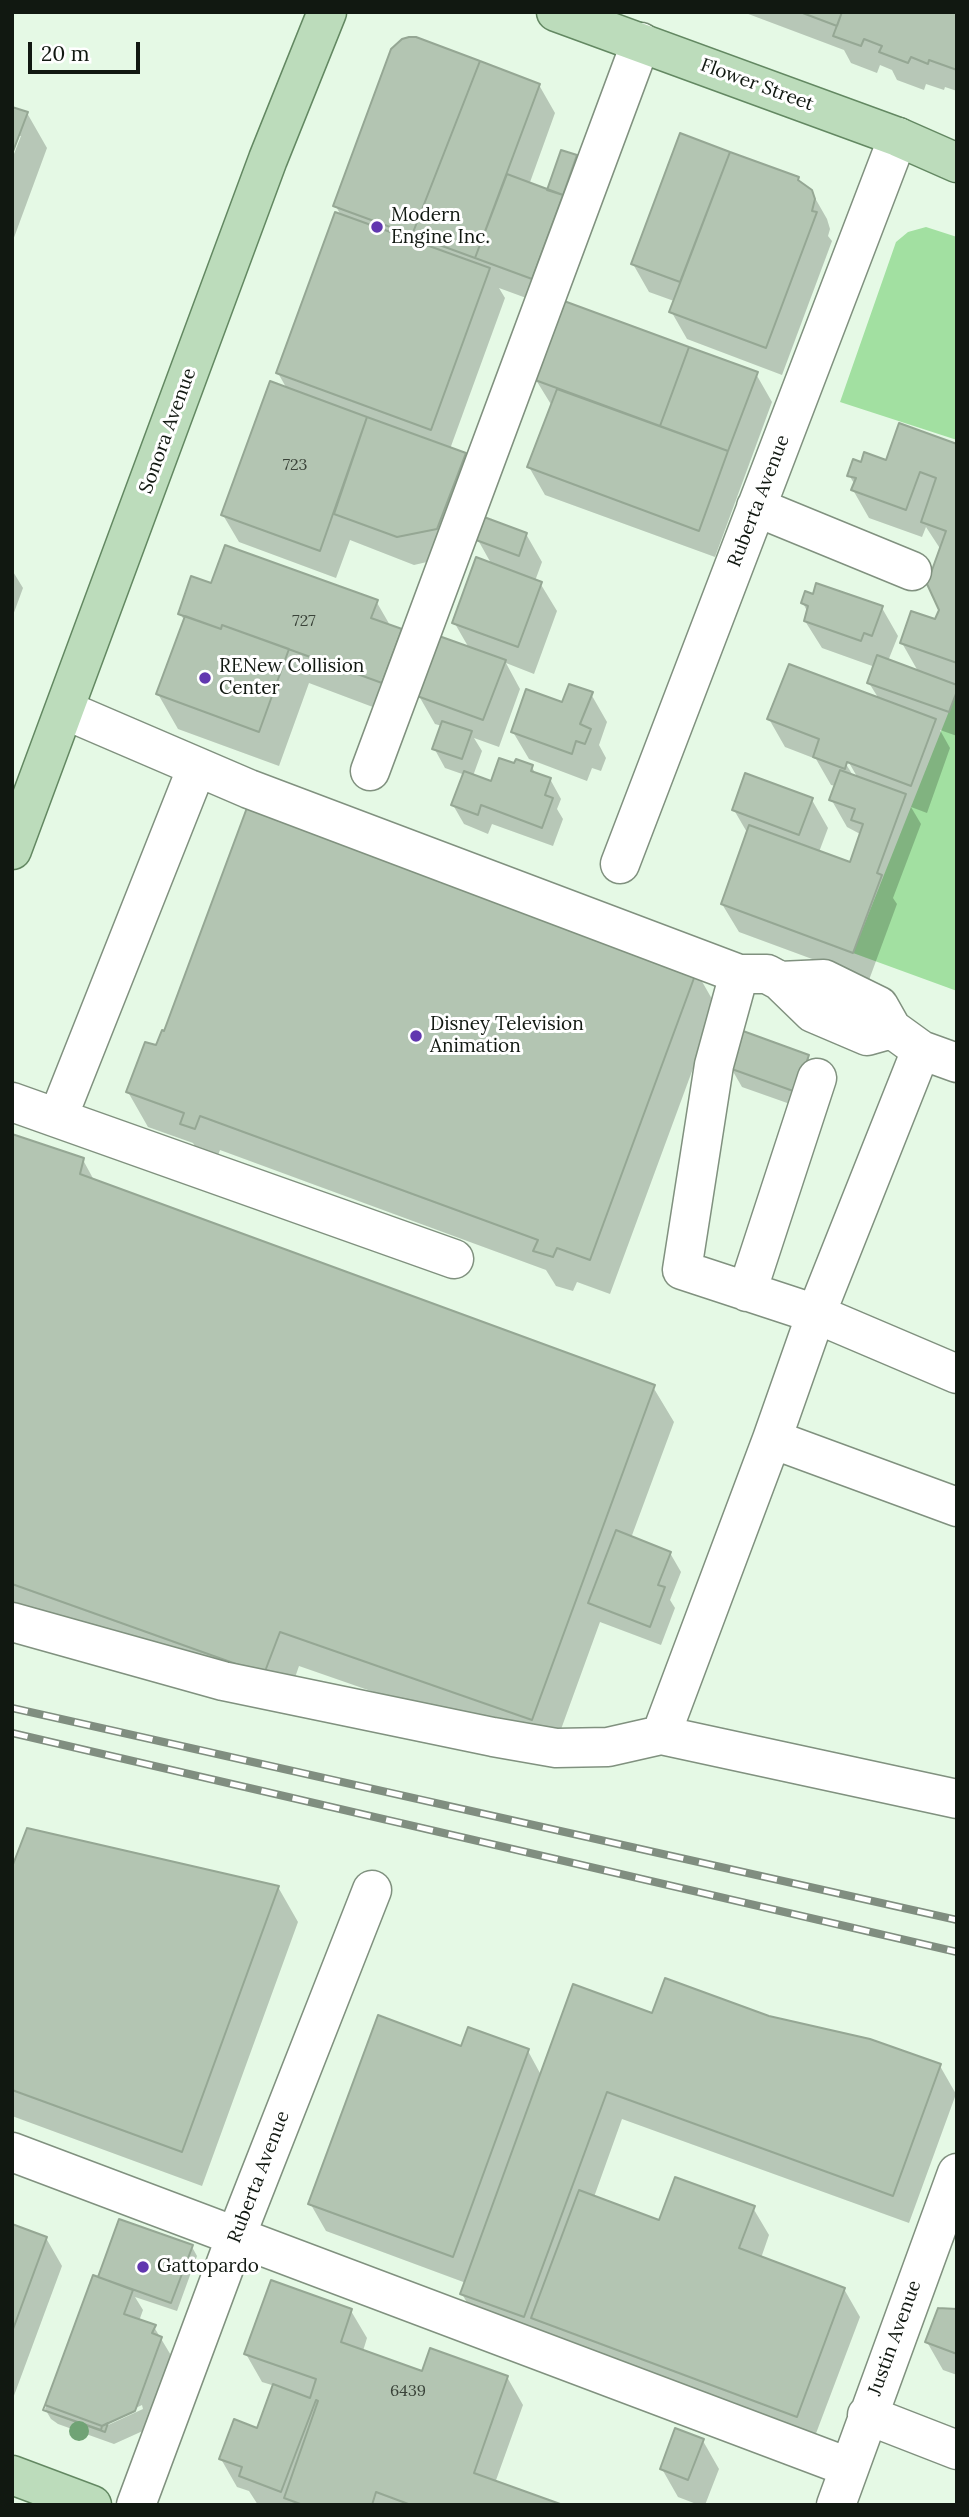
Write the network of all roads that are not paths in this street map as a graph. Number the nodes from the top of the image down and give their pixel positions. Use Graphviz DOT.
graph roads {
  1 [pos="327,12"];
  2 [pos="556,12"];
  3 [pos="626,29"];
  4 [pos="898,137"];
  5 [pos="957,163"];
  6 [pos="756,506"];
  7 [pos="912,571"];
  8 [pos="65,710"];
  9 [pos="197,767"];
  10 [pos="370,771"];
  11 [pos="12,850"];
  12 [pos="620,864"];
  13 [pos="739,974"];
  14 [pos="906,1040"];
  15 [pos="957,1063"];
  16 [pos="817,1078"];
  17 [pos="12,1102"];
  18 [pos="58,1117"];
  19 [pos="454,1259"];
  20 [pos="747,1292"];
  21 [pos="816,1314"];
  22 [pos="957,1374"];
  23 [pos="772,1439"];
  24 [pos="957,1507"];
  25 [pos="12,1622"];
  26 [pos="661,1735"];
  27 [pos="957,1798"];
  28 [pos="372,1889"];
  29 [pos="12,2152"];
  30 [pos="957,2173"];
  31 [pos="236,2236"];
  32 [pos="867,2415"];
  33 [pos="957,2450"];
  34 [pos="848,2467"];
  35 [pos="12,2475"];
  36 [pos="92,2505"];
  37 [pos="136,2505"];
  38 [pos="836,2505"];
  1 -- 8 [label="main road, Sonora Avenue"];
  2 -- 3 [label="main road, Flower Street"];
  3 -- 4 [label="main road, Flower Street"];
  3 -- 10 [label="street"];
  4 -- 5 [label="main road, Flower Street"];
  4 -- 6 [label="street, Ruberta Avenue"];
  6 -- 7 [label="street"];
  6 -- 12 [label="street, Ruberta Avenue"];
  8 -- 9 [label="street"];
  8 -- 11 [label="main road, Sonora Avenue"];
  9 -- 13 [label="street"];
  9 -- 18 [label="street"];
  13 -- 14 [label="street"];
  13 -- 20 [label="street"];
  14 -- 15 [label="street"];
  14 -- 21 [label="street"];
  16 -- 20 [label="street"];
  17 -- 18 [label="street"];
  18 -- 19 [label="street"];
  20 -- 21 [label="street"];
  21 -- 22 [label="street"];
  21 -- 23 [label="street"];
  23 -- 24 [label="street"];
  23 -- 26 [label="street"];
  25 -- 26 [label="street"];
  26 -- 27 [label="street"];
  28 -- 31 [label="street, Ruberta Avenue"];
  29 -- 31 [label="street"];
  30 -- 32 [label="street, Justin Avenue"];
  31 -- 34 [label="street"];
  31 -- 37 [label="street, Ruberta Avenue"];
  32 -- 33 [label="street"];
  32 -- 34 [label="street, Justin Avenue"];
  34 -- 38 [label="street, Justin Avenue"];
  35 -- 36 [label="main road"];
}
